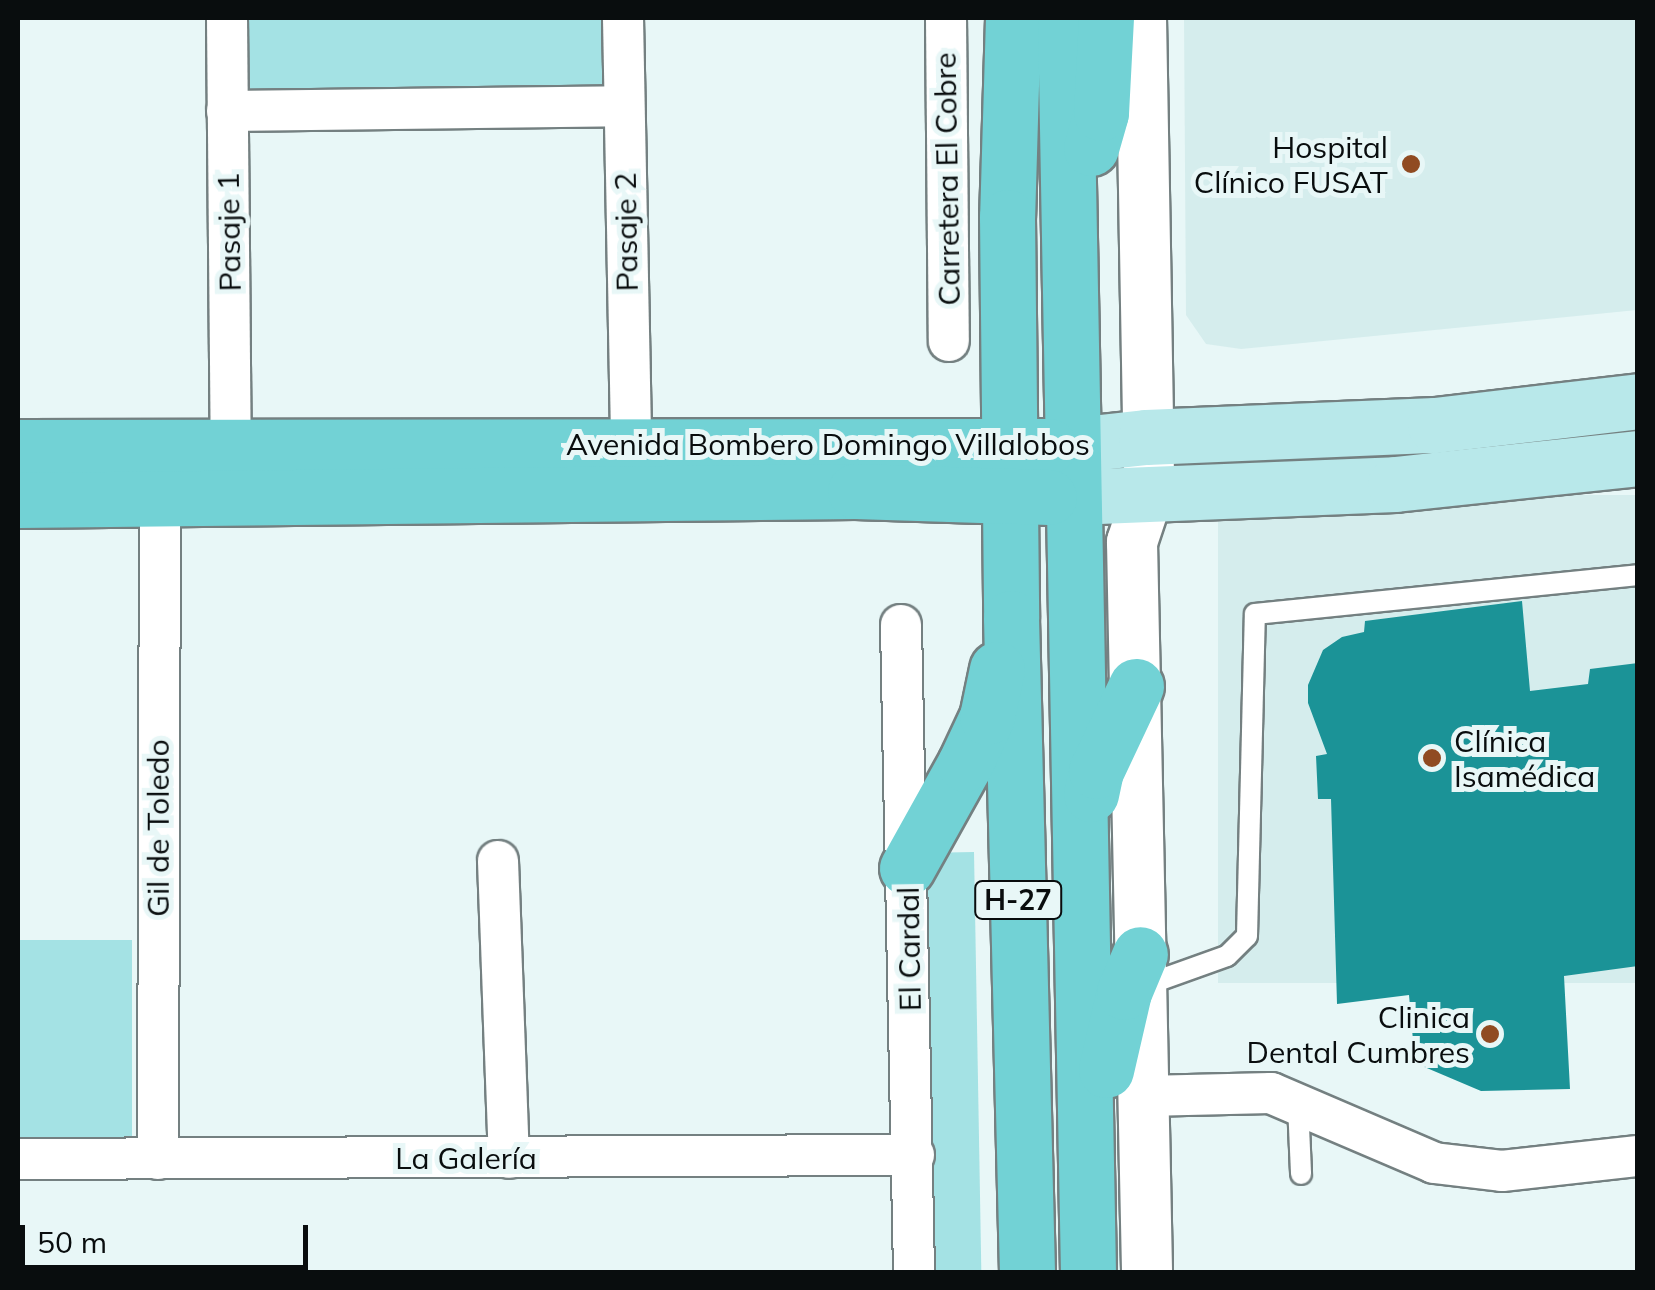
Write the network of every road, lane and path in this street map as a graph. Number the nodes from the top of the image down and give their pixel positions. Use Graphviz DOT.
graph roads {
  1 [pos="227,18"];
  2 [pos="623,18"];
  3 [pos="946,18"];
  4 [pos="1013,18"];
  5 [pos="1065,18"];
  6 [pos="1106,18"];
  7 [pos="1141,18"];
  8 [pos="623,106"];
  9 [pos="228,111"];
  10 [pos="1068,196"];
  11 [pos="949,342"];
  12 [pos="1638,401"];
  13 [pos="1146,437"];
  14 [pos="231,446"];
  15 [pos="631,446"];
  16 [pos="18,447"];
  17 [pos="1638,458"];
  18 [pos="1073,471"];
  19 [pos="1012,472"];
  20 [pos="1149,491"];
  21 [pos="160,497"];
  22 [pos="18,500"];
  23 [pos="1638,575"];
  24 [pos="1011,618"];
  25 [pos="900,625"];
  26 [pos="1136,686"];
  27 [pos="1081,841"];
  28 [pos="498,861"];
  29 [pos="907,868"];
  30 [pos="1141,971"];
  31 [pos="1145,1096"];
  32 [pos="1298,1104"];
  33 [pos="914,1155"];
  34 [pos="1638,1156"];
  35 [pos="509,1158"];
  36 [pos="18,1159"];
  37 [pos="158,1159"];
  38 [pos="1301,1174"];
  39 [pos="1087,1186"];
  40 [pos="914,1272"];
  41 [pos="1027,1272"];
  42 [pos="1088,1272"];
  43 [pos="1109,1272"];
  44 [pos="1148,1272"];
  1 -- 9 [label="street, Pasaje 1"];
  2 -- 8 [label="street, Pasaje 2"];
  3 -- 11 [label="street, Carretera El Cobre"];
  4 -- 19 [label="main road, H-27"];
  5 -- 10 [label="main road, H-27"];
  6 -- 10 [label="main road"];
  7 -- 13 [label="street"];
  8 -- 9 [label="street"];
  8 -- 15 [label="street, Pasaje 2"];
  9 -- 14 [label="street, Pasaje 1"];
  10 -- 18 [label="main road, H-27"];
  12 -- 13 [label="main road, Avenida Bombero Domingo Villalobos"];
  13 -- 18 [label="main road, Avenida Bombero Domingo Villalobos"];
  13 -- 20 [label="street"];
  14 -- 15 [label="main road, Avenida Bombero Domingo Villalobos"];
  14 -- 16 [label="main road, Avenida Bombero Domingo Villalobos"];
  15 -- 19 [label="main road, Avenida Bombero Domingo Villalobos"];
  17 -- 20 [label="main road, Avenida Bombero Domingo Villalobos"];
  18 -- 19 [label="main road, Avenida Bombero Domingo Villalobos"];
  18 -- 20 [label="main road, Avenida Bombero Domingo Villalobos"];
  18 -- 27 [label="main road, H-27"];
  19 -- 21 [label="main road, Avenida Bombero Domingo Villalobos"];
  19 -- 24 [label="main road, H-27"];
  20 -- 26 [label="street"];
  21 -- 22 [label="main road, Avenida Bombero Domingo Villalobos"];
  21 -- 37 [label="street, Gil de Toledo"];
  23 -- 30 [label="lane"];
  24 -- 29 [label="main road"];
  24 -- 41 [label="main road, H-27"];
  25 -- 29 [label="street, El Cardal"];
  26 -- 27 [label="main road"];
  26 -- 30 [label="street"];
  27 -- 39 [label="main road, H-27"];
  28 -- 35 [label="street"];
  29 -- 33 [label="street, El Cardal"];
  30 -- 31 [label="street"];
  30 -- 39 [label="main road"];
  31 -- 32 [label="street"];
  31 -- 44 [label="street"];
  32 -- 34 [label="street"];
  32 -- 38 [label="lane"];
  33 -- 35 [label="street, La Galería"];
  33 -- 40 [label="street, El Cardal"];
  35 -- 37 [label="street, La Galería"];
  36 -- 37 [label="street, La Galería"];
  39 -- 42 [label="main road, H-27"];
  39 -- 43 [label="main road"];
}
